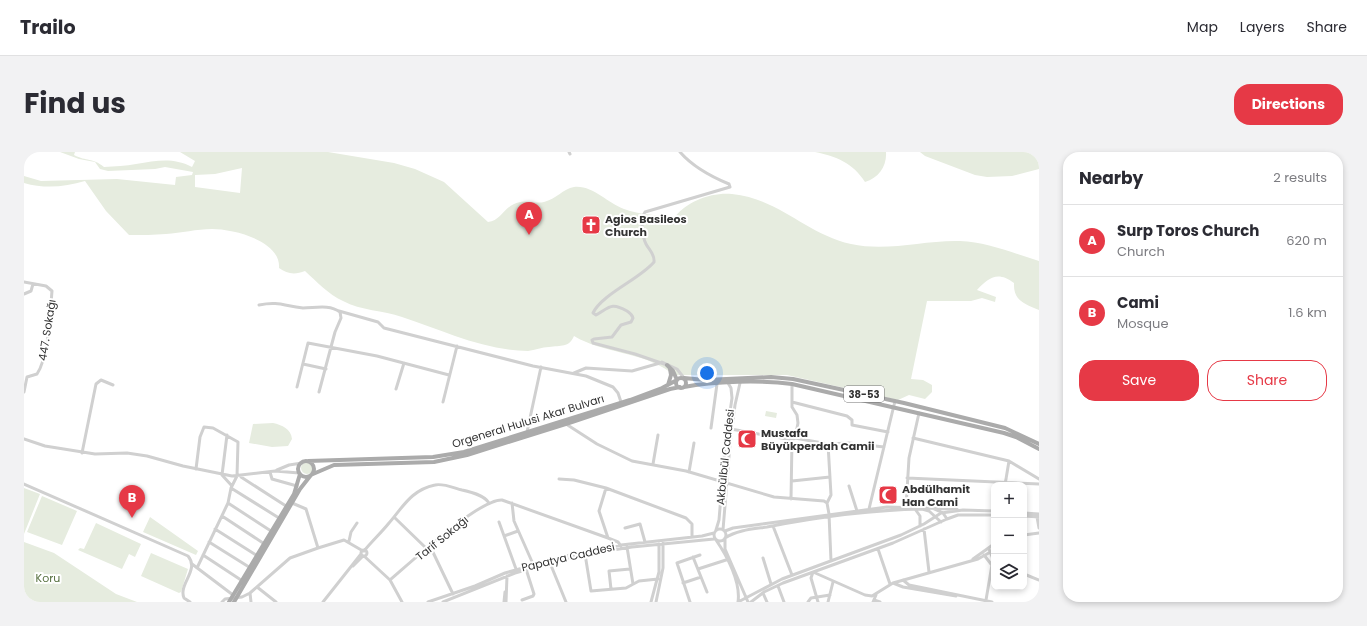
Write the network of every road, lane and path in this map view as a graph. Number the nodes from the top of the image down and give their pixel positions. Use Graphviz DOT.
graph roads {
  1 [pos="680,152"];
  2 [pos="24,282"];
  3 [pos="33,284"];
  4 [pos="24,294"];
  5 [pos="259,305"];
  6 [pos="339,311"];
  7 [pos="457,346"];
  8 [pos="333,347"];
  9 [pos="656,361"];
  10 [pos="404,363"];
  11 [pos="662,363"];
  12 [pos="303,364"];
  13 [pos="667,366"];
  14 [pos="541,368"];
  15 [pos="326,369"];
  16 [pos="24,373"];
  17 [pos="574,373"];
  18 [pos="449,375"];
  19 [pos="29,377"];
  20 [pos="684,378"];
  21 [pos="677,380"];
  22 [pos="728,383"];
  23 [pos="740,383"];
  24 [pos="717,384"];
  25 [pos="792,384"];
  26 [pos="113,386"];
  27 [pos="667,386"];
  28 [pos="297,387"];
  29 [pos="682,387"];
  30 [pos="396,389"];
  31 [pos="24,392"];
  32 [pos="319,392"];
  33 [pos="895,401"];
  34 [pos="443,402"];
  35 [pos="621,402"];
  36 [pos="792,402"];
  37 [pos="894,408"];
  38 [pos="919,413"];
  39 [pos="566,424"];
  40 [pos="711,428"];
  41 [pos="731,429"];
  42 [pos="527,432"];
  43 [pos="888,432"];
  44 [pos="227,435"];
  45 [pos="658,435"];
  46 [pos="913,438"];
  47 [pos="24,439"];
  48 [pos="793,439"];
  49 [pos="694,443"];
  50 [pos="828,444"];
  51 [pos="1039,444"];
  52 [pos="884,447"];
  53 [pos="1039,449"];
  54 [pos="82,453"];
  55 [pos="308,461"];
  56 [pos="1008,461"];
  57 [pos="302,462"];
  58 [pos="653,464"];
  59 [pos="196,469"];
  60 [pos="275,471"];
  61 [pos="270,472"];
  62 [pos="689,472"];
  63 [pos="300,474"];
  64 [pos="312,474"];
  65 [pos="222,475"];
  66 [pos="238,476"];
  67 [pos="830,477"];
  68 [pos="907,478"];
  69 [pos="559,479"];
  70 [pos="1039,479"];
  71 [pos="792,480"];
  72 [pos="722,481"];
  73 [pos="991,482"];
  74 [pos="1005,482"];
  75 [pos="726,483"];
  76 [pos="24,484"];
  77 [pos="1027,484"];
  78 [pos="1039,484"];
  79 [pos="297,486"];
  80 [pos="849,486"];
  81 [pos="231,487"];
  82 [pos="606,488"];
  83 [pos="791,499"];
  84 [pos="228,503"];
  85 [pos="292,503"];
  86 [pos="490,503"];
  87 [pos="512,503"];
  88 [pos="827,503"];
  89 [pos="286,506"];
  90 [pos="906,507"];
  91 [pos="929,507"];
  92 [pos="869,509"];
  93 [pos="915,510"];
  94 [pos="963,510"];
  95 [pos="858,512"];
  96 [pos="991,512"];
  97 [pos="943,513"];
  98 [pos="991,515"];
  99 [pos="1027,515"];
  100 [pos="222,516"];
  101 [pos="830,516"];
  102 [pos="1038,516"];
  103 [pos="394,517"];
  104 [pos="936,517"];
  105 [pos="279,518"];
  106 [pos="947,519"];
  107 [pos="499,522"];
  108 [pos="941,522"];
  109 [pos="357,523"];
  110 [pos="773,526"];
  111 [pos="920,526"];
  112 [pos="625,528"];
  113 [pos="1039,528"];
  114 [pos="216,529"];
  115 [pos="924,529"];
  116 [pos="271,531"];
  117 [pos="518,531"];
  118 [pos="724,531"];
  119 [pos="715,532"];
  120 [pos="1039,533"];
  121 [pos="1027,535"];
  122 [pos="504,536"];
  123 [pos="606,537"];
  124 [pos="692,537"];
  125 [pos="725,538"];
  126 [pos="715,540"];
  127 [pos="209,542"];
  128 [pos="349,542"];
  129 [pos="645,542"];
  130 [pos="264,543"];
  131 [pos="663,543"];
  132 [pos="659,544"];
  133 [pos="430,546"];
  134 [pos="621,547"];
  135 [pos="627,547"];
  136 [pos="318,548"];
  137 [pos="610,548"];
  138 [pos="427,549"];
  139 [pos="878,549"];
  140 [pos="989,549"];
  141 [pos="991,552"];
  142 [pos="364,553"];
  143 [pos="203,554"];
  144 [pos="585,554"];
  145 [pos="984,554"];
  146 [pos="256,555"];
  147 [pos="700,555"];
  148 [pos="693,557"];
  149 [pos="763,558"];
  150 [pos="726,560"];
  151 [pos="831,561"];
  152 [pos="550,563"];
  153 [pos="991,563"];
  154 [pos="192,564"];
  155 [pos="533,564"];
  156 [pos="249,567"];
  157 [pos="197,568"];
  158 [pos="516,569"];
  159 [pos="526,569"];
  160 [pos="630,569"];
  161 [pos="698,569"];
  162 [pos="991,570"];
  163 [pos="813,571"];
  164 [pos="929,572"];
  165 [pos="506,575"];
  166 [pos="792,575"];
  167 [pos="1027,575"];
  168 [pos="701,577"];
  169 [pos="658,579"];
  170 [pos="241,580"];
  171 [pos="390,580"];
  172 [pos="903,580"];
  173 [pos="1039,580"];
  174 [pos="834,582"];
  175 [pos="683,583"];
  176 [pos="633,584"];
  177 [pos="771,584"];
  178 [pos="892,584"];
  179 [pos="257,586"];
  180 [pos="778,586"];
  181 [pos="611,589"];
  182 [pos="250,592"];
  183 [pos="707,592"];
  184 [pos="763,593"];
  185 [pos="453,594"];
  186 [pos="830,595"];
  187 [pos="876,595"];
  188 [pos="968,596"];
  189 [pos="745,597"];
  190 [pos="816,598"];
  191 [pos="233,599"];
  192 [pos="522,600"];
  193 [pos="986,600"];
  194 [pos="874,601"];
  195 [pos="190,602"];
  196 [pos="222,602"];
  197 [pos="251,602"];
  198 [pos="276,602"];
  199 [pos="323,602"];
  200 [pos="402,602"];
  201 [pos="428,602"];
  202 [pos="443,602"];
  203 [pos="505,602"];
  204 [pos="566,602"];
  205 [pos="651,602"];
  206 [pos="656,602"];
  207 [pos="690,602"];
  208 [pos="738,602"];
  209 [pos="748,602"];
  210 [pos="752,602"];
  211 [pos="767,602"];
  212 [pos="784,602"];
  213 [pos="808,602"];
  214 [pos="818,602"];
  215 [pos="828,602"];
  216 [pos="880,602"];
  217 [pos="967,602"];
  218 [pos="992,602"];
  1 -- 9 [label="street"];
  2 -- 3 [label="street, 447. Sokağı"];
  3 -- 4 [label="street"];
  3 -- 19 [label="street, 447. Sokağı"];
  5 -- 6 [label="street"];
  6 -- 7 [label="street"];
  6 -- 8 [label="street"];
  7 -- 14 [label="street"];
  7 -- 18 [label="street"];
  8 -- 10 [label="street"];
  8 -- 12 [label="street"];
  8 -- 15 [label="street"];
  9 -- 11 [label="street"];
  9 -- 20 [label="street"];
  10 -- 18 [label="street"];
  10 -- 30 [label="street"];
  11 -- 13 [label="street"];
  11 -- 17 [label="street"];
  12 -- 15 [label="street"];
  12 -- 28 [label="street"];
  13 -- 21 [label="main road"];
  13 -- 27 [label="main road"];
  14 -- 17 [label="street"];
  14 -- 42 [label="street"];
  15 -- 32 [label="street"];
  16 -- 19 [label="street"];
  17 -- 35 [label="street"];
  18 -- 34 [label="street"];
  19 -- 31 [label="street, 447. Sokağı"];
  20 -- 21 [label="main road, Orgeneral Hulusi Akar Bulvarı"];
  20 -- 29 [label="main road"];
  20 -- 33 [label="main road, 38-53"];
  21 -- 27 [label="main road, Orgeneral Hulusi Akar Bulvarı"];
  21 -- 29 [label="main road"];
  22 -- 23 [label="main road, Orgeneral Hulusi Akar Bulvarı"];
  22 -- 24 [label="main road, Orgeneral Hulusi Akar Bulvarı"];
  22 -- 72 [label="street, Akbülbül Caddesi"];
  23 -- 25 [label="main road, Orgeneral Hulusi Akar Bulvarı"];
  23 -- 41 [label="street, Akbülbül Caddesi"];
  24 -- 29 [label="main road, Orgeneral Hulusi Akar Bulvarı"];
  24 -- 40 [label="street"];
  25 -- 36 [label="street"];
  25 -- 37 [label="main road, Orgeneral Hulusi Akar Bulvarı"];
  26 -- 54 [label="street"];
  27 -- 35 [label="main road, Orgeneral Hulusi Akar Bulvarı"];
  29 -- 39 [label="main road, Orgeneral Hulusi Akar Bulvarı"];
  33 -- 37 [label="street"];
  33 -- 51 [label="main road, 38-53"];
  35 -- 42 [label="main road, Orgeneral Hulusi Akar Bulvarı"];
  36 -- 43 [label="street"];
  36 -- 48 [label="street"];
  37 -- 38 [label="main road, Orgeneral Hulusi Akar Bulvarı"];
  37 -- 43 [label="street"];
  38 -- 46 [label="street"];
  38 -- 53 [label="main road, Orgeneral Hulusi Akar Bulvarı"];
  39 -- 58 [label="street"];
  39 -- 64 [label="main road, Orgeneral Hulusi Akar Bulvarı"];
  41 -- 48 [label="street"];
  41 -- 75 [label="street, Akbülbül Caddesi"];
  42 -- 55 [label="main road, Orgeneral Hulusi Akar Bulvarı"];
  43 -- 52 [label="street"];
  44 -- 59 [label="street"];
  44 -- 65 [label="street"];
  44 -- 66 [label="street"];
  45 -- 58 [label="street"];
  46 -- 56 [label="street"];
  46 -- 68 [label="street"];
  47 -- 54 [label="street"];
  48 -- 50 [label="street"];
  48 -- 71 [label="street"];
  49 -- 62 [label="street"];
  50 -- 52 [label="street"];
  50 -- 67 [label="street"];
  52 -- 92 [label="street"];
  54 -- 59 [label="street"];
  55 -- 57 [label="main road"];
  55 -- 64 [label="main road"];
  56 -- 70 [label="street"];
  56 -- 74 [label="street"];
  57 -- 60 [label="street"];
  57 -- 63 [label="main road"];
  58 -- 62 [label="street"];
  59 -- 65 [label="street"];
  60 -- 61 [label="street"];
  60 -- 63 [label="street"];
  61 -- 66 [label="street"];
  61 -- 79 [label="street"];
  62 -- 72 [label="street"];
  63 -- 64 [label="main road"];
  63 -- 79 [label="main road"];
  64 -- 85 [label="main road"];
  65 -- 66 [label="street"];
  65 -- 81 [label="street"];
  66 -- 81 [label="street"];
  66 -- 89 [label="street"];
  67 -- 71 [label="street"];
  67 -- 88 [label="street"];
  68 -- 73 [label="street"];
  68 -- 90 [label="street"];
  69 -- 82 [label="street"];
  71 -- 83 [label="street"];
  72 -- 75 [label="street"];
  72 -- 119 [label="street, Akbülbül Caddesi"];
  75 -- 83 [label="street"];
  75 -- 118 [label="street, Akbülbül Caddesi"];
  76 -- 154 [label="street"];
  77 -- 78 [label="street"];
  79 -- 89 [label="main road"];
  80 -- 95 [label="street"];
  81 -- 84 [label="street"];
  81 -- 105 [label="street"];
  82 -- 123 [label="street"];
  82 -- 124 [label="street"];
  83 -- 88 [label="street"];
  84 -- 100 [label="street"];
  84 -- 116 [label="street"];
  85 -- 136 [label="street"];
  85 -- 191 [label="main road"];
  86 -- 87 [label="street, Tarif Sokağı"];
  86 -- 103 [label="street"];
  86 -- 133 [label="street, Tarif Sokağı"];
  87 -- 117 [label="street"];
  87 -- 123 [label="street"];
  88 -- 101 [label="street"];
  89 -- 105 [label="main road"];
  90 -- 91 [label="street"];
  90 -- 92 [label="street"];
  91 -- 94 [label="street"];
  91 -- 97 [label="street"];
  92 -- 95 [label="street"];
  93 -- 95 [label="street"];
  93 -- 104 [label="street"];
  93 -- 111 [label="street"];
  94 -- 96 [label="street"];
  94 -- 97 [label="street"];
  95 -- 101 [label="street"];
  97 -- 104 [label="street"];
  97 -- 106 [label="street"];
  98 -- 106 [label="street"];
  99 -- 102 [label="street"];
  100 -- 114 [label="street"];
  100 -- 130 [label="street"];
  101 -- 110 [label="street"];
  101 -- 118 [label="street"];
  101 -- 151 [label="street"];
  102 -- 113 [label="street"];
  103 -- 138 [label="street"];
  103 -- 142 [label="street"];
  104 -- 108 [label="street"];
  104 -- 111 [label="street"];
  105 -- 116 [label="main road"];
  106 -- 108 [label="street"];
  107 -- 122 [label="street"];
  108 -- 115 [label="street"];
  109 -- 128 [label="street"];
  110 -- 125 [label="street"];
  110 -- 166 [label="street"];
  111 -- 151 [label="street"];
  112 -- 129 [label="street"];
  114 -- 127 [label="street"];
  114 -- 146 [label="street"];
  115 -- 139 [label="street"];
  115 -- 164 [label="street"];
  116 -- 130 [label="main road"];
  117 -- 122 [label="street"];
  117 -- 155 [label="street"];
  118 -- 119 [label="street, Papatya Caddesi"];
  118 -- 125 [label="street, Akbülbül Caddesi"];
  119 -- 124 [label="street, Papatya Caddesi"];
  119 -- 126 [label="street, Akbülbül Caddesi"];
  120 -- 121 [label="street"];
  122 -- 158 [label="street"];
  123 -- 134 [label="street"];
  123 -- 137 [label="street"];
  124 -- 129 [label="street, Papatya Caddesi"];
  125 -- 126 [label="street, Papatya Caddesi"];
  125 -- 189 [label="street, Akbülbül Caddesi"];
  126 -- 131 [label="street, Papatya Caddesi"];
  126 -- 150 [label="street"];
  127 -- 143 [label="street"];
  127 -- 156 [label="street"];
  128 -- 136 [label="street"];
  128 -- 142 [label="street"];
  129 -- 134 [label="street, Papatya Caddesi"];
  130 -- 146 [label="main road"];
  131 -- 132 [label="street, Papatya Caddesi"];
  131 -- 206 [label="street"];
  132 -- 135 [label="street, Papatya Caddesi"];
  132 -- 169 [label="street"];
  133 -- 138 [label="street, Tarif Sokağı"];
  133 -- 185 [label="street"];
  134 -- 135 [label="street, Papatya Caddesi"];
  134 -- 137 [label="street, Papatya Caddesi"];
  135 -- 160 [label="street"];
  136 -- 179 [label="street"];
  137 -- 144 [label="street, Papatya Caddesi"];
  137 -- 155 [label="street, Papatya Caddesi"];
  138 -- 171 [label="street, Tarif Sokağı"];
  139 -- 163 [label="street"];
  139 -- 178 [label="street"];
  140 -- 145 [label="street"];
  141 -- 145 [label="street"];
  142 -- 171 [label="street"];
  142 -- 199 [label="street"];
  143 -- 157 [label="street"];
  143 -- 170 [label="street"];
  144 -- 152 [label="street, Papatya Caddesi"];
  144 -- 181 [label="street"];
  145 -- 153 [label="street"];
  145 -- 164 [label="street"];
  146 -- 156 [label="main road"];
  147 -- 148 [label="street"];
  148 -- 161 [label="street"];
  148 -- 175 [label="street"];
  149 -- 177 [label="street"];
  150 -- 161 [label="street"];
  150 -- 208 [label="street"];
  151 -- 163 [label="street"];
  152 -- 159 [label="street, Papatya Caddesi"];
  152 -- 204 [label="street"];
  154 -- 157 [label="street"];
  154 -- 195 [label="street"];
  155 -- 158 [label="street, Papatya Caddesi"];
  156 -- 170 [label="main road"];
  157 -- 191 [label="street"];
  158 -- 165 [label="street, Papatya Caddesi"];
  159 -- 165 [label="street, Papatya Caddesi"];
  159 -- 192 [label="street"];
  160 -- 176 [label="street"];
  160 -- 181 [label="street"];
  161 -- 168 [label="street"];
  162 -- 193 [label="street"];
  163 -- 166 [label="street"];
  163 -- 174 [label="street"];
  163 -- 180 [label="street"];
  163 -- 190 [label="street"];
  164 -- 172 [label="street"];
  165 -- 185 [label="street, Papatya Caddesi"];
  165 -- 202 [label="street, Papatya Caddesi"];
  165 -- 203 [label="street"];
  166 -- 177 [label="street"];
  167 -- 173 [label="street"];
  168 -- 175 [label="street"];
  168 -- 183 [label="street"];
  169 -- 176 [label="street"];
  169 -- 205 [label="street"];
  170 -- 191 [label="main road"];
  171 -- 200 [label="street"];
  172 -- 178 [label="street"];
  172 -- 188 [label="street"];
  174 -- 186 [label="street"];
  174 -- 187 [label="street"];
  175 -- 207 [label="street"];
  176 -- 181 [label="street"];
  177 -- 189 [label="street"];
  178 -- 187 [label="street"];
  178 -- 188 [label="street"];
  179 -- 182 [label="street"];
  179 -- 198 [label="street"];
  180 -- 184 [label="street"];
  180 -- 212 [label="street"];
  182 -- 191 [label="street"];
  182 -- 197 [label="street"];
  184 -- 210 [label="street"];
  184 -- 211 [label="street"];
  185 -- 201 [label="street, Papatya Caddesi"];
  186 -- 190 [label="street"];
  186 -- 215 [label="street"];
  187 -- 194 [label="street"];
  188 -- 193 [label="street"];
  188 -- 217 [label="street"];
  189 -- 208 [label="street"];
  189 -- 209 [label="street, Akbülbül Caddesi"];
  190 -- 213 [label="street"];
  190 -- 214 [label="street"];
  191 -- 196 [label="street"];
  193 -- 218 [label="street"];
  194 -- 216 [label="street"];
}
